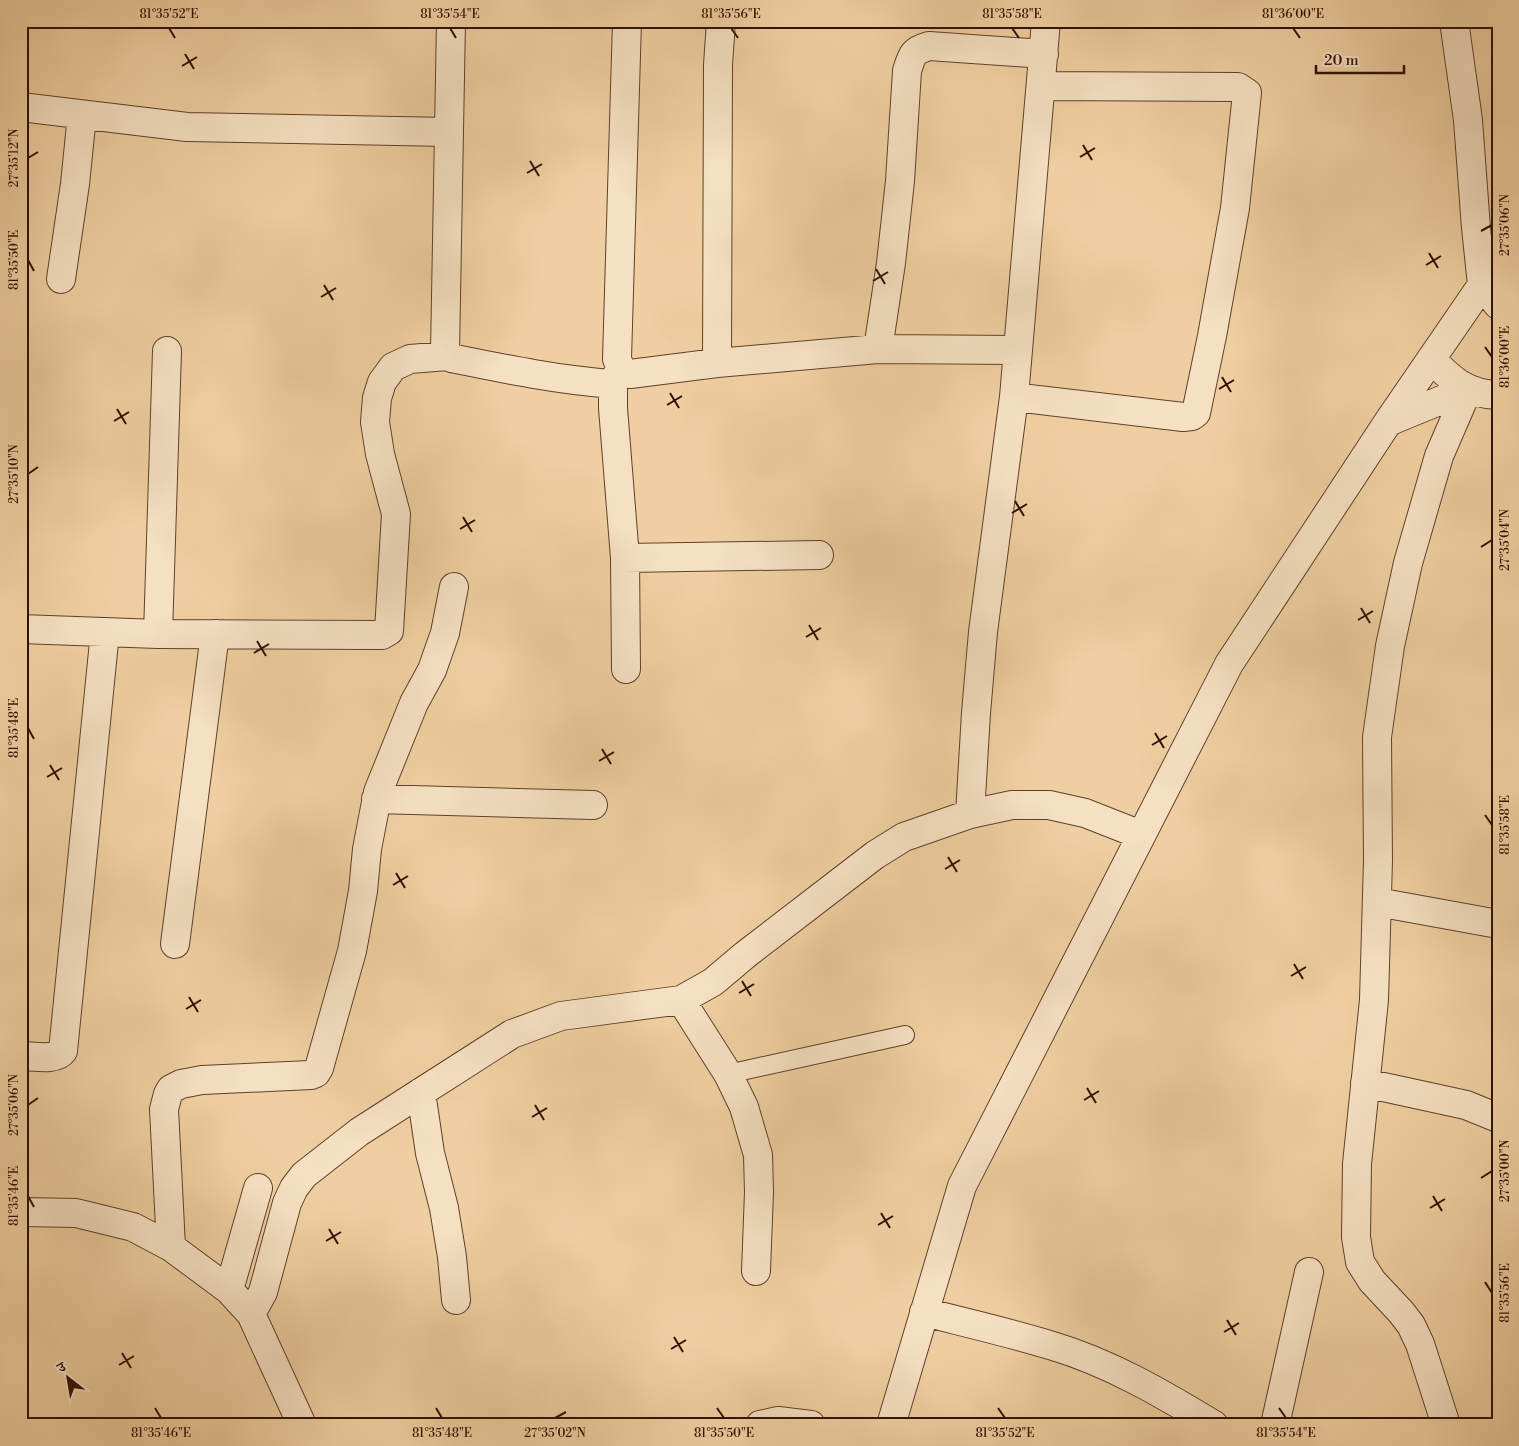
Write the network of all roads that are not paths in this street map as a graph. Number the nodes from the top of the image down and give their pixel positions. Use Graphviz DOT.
graph roads {
  1 [pos="451,21"];
  2 [pos="627,21"];
  3 [pos="721,21"];
  4 [pos="1046,21"];
  5 [pos="1454,21"];
  6 [pos="1044,54"];
  7 [pos="1041,86"];
  8 [pos="21,107"];
  9 [pos="82,115"];
  10 [pos="448,132"];
  11 [pos="61,279"];
  12 [pos="1490,295"];
  13 [pos="878,349"];
  14 [pos="1018,350"];
  15 [pos="167,351"];
  16 [pos="447,356"];
  17 [pos="1431,360"];
  18 [pos="717,363"];
  19 [pos="616,376"];
  20 [pos="1468,389"];
  21 [pos="1498,395"];
  22 [pos="1014,397"];
  23 [pos="1388,422"];
  24 [pos="819,555"];
  25 [pos="625,558"];
  26 [pos="454,587"];
  27 [pos="21,629"];
  28 [pos="105,632"];
  29 [pos="158,634"];
  30 [pos="215,634"];
  31 [pos="626,669"];
  32 [pos="376,799"];
  33 [pos="593,805"];
  34 [pos="970,814"];
  35 [pos="1141,835"];
  36 [pos="1377,902"];
  37 [pos="1498,924"];
  38 [pos="176,944"];
  39 [pos="681,1000"];
  40 [pos="904,1035"];
  41 [pos="21,1056"];
  42 [pos="728,1074"];
  43 [pos="1365,1083"];
  44 [pos="421,1092"];
  45 [pos="1498,1118"];
  46 [pos="258,1188"];
  47 [pos="21,1212"];
  48 [pos="171,1247"];
  49 [pos="756,1271"];
  50 [pos="1309,1272"];
  51 [pos="229,1290"];
  52 [pos="456,1300"];
  53 [pos="924,1312"];
  54 [pos="250,1314"];
  55 [pos="302,1425"];
  56 [pos="760,1425"];
  57 [pos="811,1425"];
  58 [pos="890,1425"];
  59 [pos="1214,1425"];
  60 [pos="1275,1425"];
  61 [pos="1446,1425"];
  1 -- 10 [label="street"];
  2 -- 19 [label="street"];
  3 -- 18 [label="street"];
  4 -- 6 [label="street"];
  5 -- 12 [label="street"];
  6 -- 7 [label="street"];
  6 -- 13 [label="street"];
  7 -- 14 [label="street"];
  7 -- 22 [label="street"];
  8 -- 9 [label="street"];
  9 -- 10 [label="street"];
  9 -- 11 [label="street"];
  10 -- 16 [label="street"];
  12 -- 17 [label="street"];
  13 -- 14 [label="street"];
  13 -- 18 [label="street"];
  14 -- 22 [label="street"];
  15 -- 29 [label="street"];
  16 -- 19 [label="street"];
  16 -- 30 [label="street"];
  17 -- 20 [label="street"];
  17 -- 23 [label="street"];
  18 -- 19 [label="street"];
  19 -- 25 [label="street"];
  20 -- 21 [label="street"];
  20 -- 23 [label="street"];
  20 -- 36 [label="street"];
  22 -- 34 [label="street"];
  23 -- 35 [label="street"];
  24 -- 25 [label="street"];
  25 -- 31 [label="street"];
  26 -- 32 [label="street"];
  27 -- 28 [label="street"];
  28 -- 29 [label="street"];
  28 -- 41 [label="street"];
  29 -- 30 [label="street"];
  30 -- 38 [label="street"];
  32 -- 33 [label="street"];
  32 -- 48 [label="street"];
  34 -- 35 [label="street"];
  34 -- 39 [label="street"];
  35 -- 53 [label="street"];
  36 -- 37 [label="street"];
  36 -- 43 [label="street"];
  39 -- 42 [label="street"];
  39 -- 44 [label="street"];
  40 -- 42 [label="lane"];
  42 -- 49 [label="street"];
  43 -- 45 [label="street"];
  43 -- 61 [label="street"];
  44 -- 52 [label="street"];
  44 -- 54 [label="street"];
  46 -- 51 [label="street"];
  47 -- 48 [label="street"];
  48 -- 51 [label="street"];
  50 -- 60 [label="street"];
  51 -- 54 [label="street"];
  53 -- 58 [label="street"];
  53 -- 59 [label="street"];
  54 -- 55 [label="street"];
  56 -- 57 [label="street"];
}
